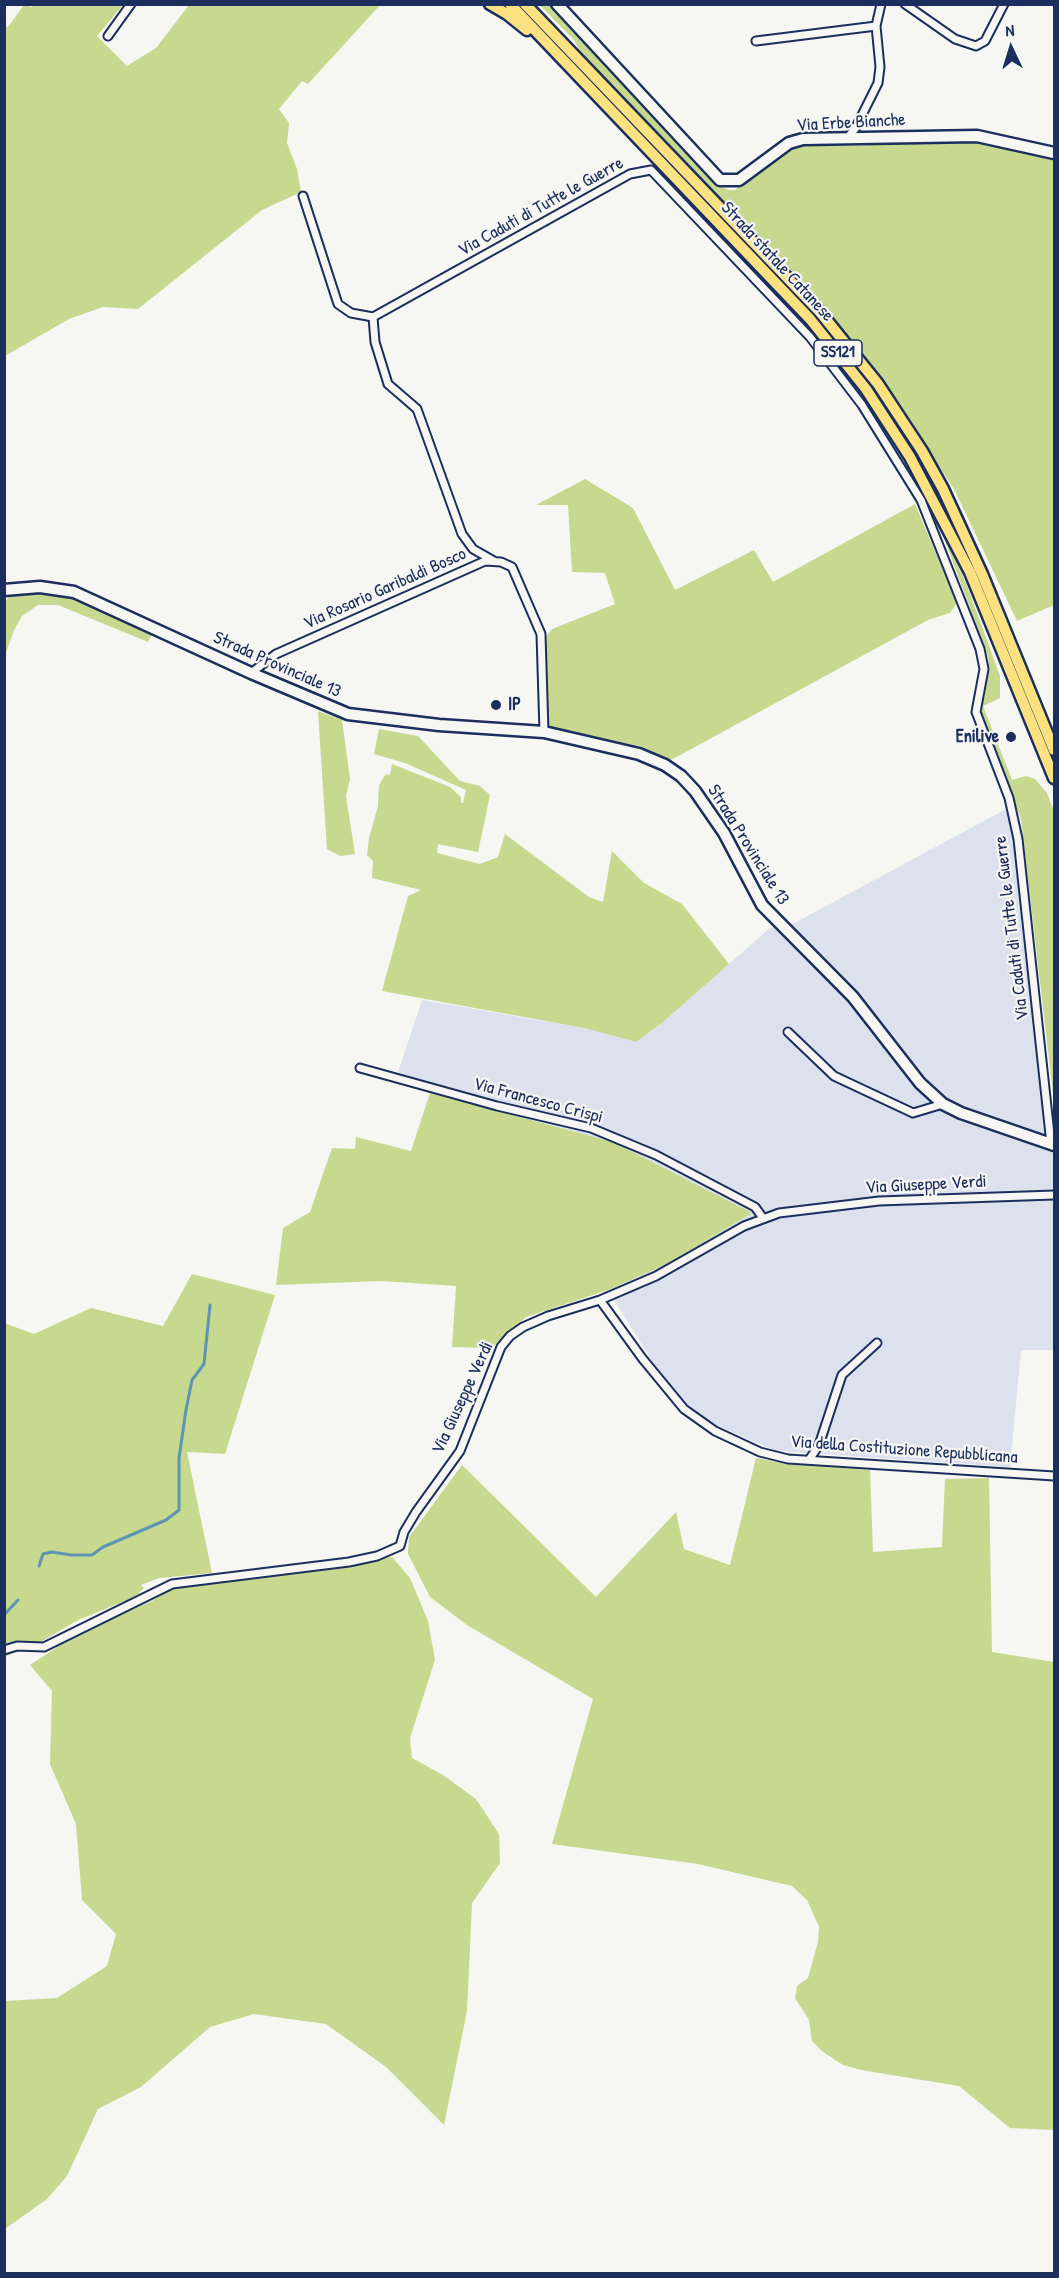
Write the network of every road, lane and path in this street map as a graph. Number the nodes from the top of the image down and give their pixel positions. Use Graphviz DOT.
graph roads {
  1 [pos="131,4"];
  2 [pos="490,4"];
  3 [pos="510,4"];
  4 [pos="556,4"];
  5 [pos="881,4"];
  6 [pos="905,4"];
  7 [pos="1004,4"];
  8 [pos="528,6"];
  9 [pos="876,26"];
  10 [pos="108,36"];
  11 [pos="756,41"];
  12 [pos="568,65"];
  13 [pos="846,139"];
  14 [pos="1054,153"];
  15 [pos="303,196"];
  16 [pos="373,317"];
  17 [pos="494,561"];
  18 [pos="4,590"];
  19 [pos="251,673"];
  20 [pos="544,732"];
  21 [pos="1054,750"];
  22 [pos="1054,778"];
  23 [pos="788,1032"];
  24 [pos="360,1068"];
  25 [pos="943,1104"];
  26 [pos="1053,1144"];
  27 [pos="1054,1195"];
  28 [pos="763,1218"];
  29 [pos="600,1300"];
  30 [pos="877,1342"];
  31 [pos="809,1460"];
  32 [pos="1054,1476"];
  33 [pos="4,1650"];
  1 -- 10 [label="street"];
  2 -- 12 [label="main road"];
  3 -- 12 [label="main road, Strada statale Catanese / SS121"];
  4 -- 13 [label="main road, Via Erbe Bianche"];
  5 -- 9 [label="street"];
  6 -- 7 [label="street"];
  8 -- 21 [label="main road, Strada statale Catanese / SS121"];
  9 -- 11 [label="street"];
  9 -- 13 [label="street"];
  12 -- 22 [label="main road, Strada statale Catanese / SS121"];
  13 -- 14 [label="main road, Via Erbe Bianche"];
  15 -- 16 [label="street"];
  16 -- 17 [label="street"];
  16 -- 26 [label="street, Via Caduti di Tutte le Guerre"];
  17 -- 19 [label="street, Via Rosario Garibaldi Bosco"];
  17 -- 20 [label="street, Via Rosario Garibaldi Bosco"];
  18 -- 19 [label="main road, Strada Provinciale 13"];
  19 -- 20 [label="main road, Strada Provinciale 13"];
  20 -- 25 [label="main road, Strada Provinciale 13"];
  23 -- 25 [label="street"];
  24 -- 28 [label="street, Via Francesco Crispi"];
  25 -- 26 [label="main road, Strada Provinciale 13"];
  27 -- 28 [label="street, Via Giuseppe Verdi"];
  28 -- 29 [label="street, Via Giuseppe Verdi"];
  29 -- 31 [label="street, Via della Costituzione Repubblicana"];
  29 -- 33 [label="street, Via Giuseppe Verdi"];
  30 -- 31 [label="street"];
  31 -- 32 [label="street, Via della Costituzione Repubblicana"];
}
